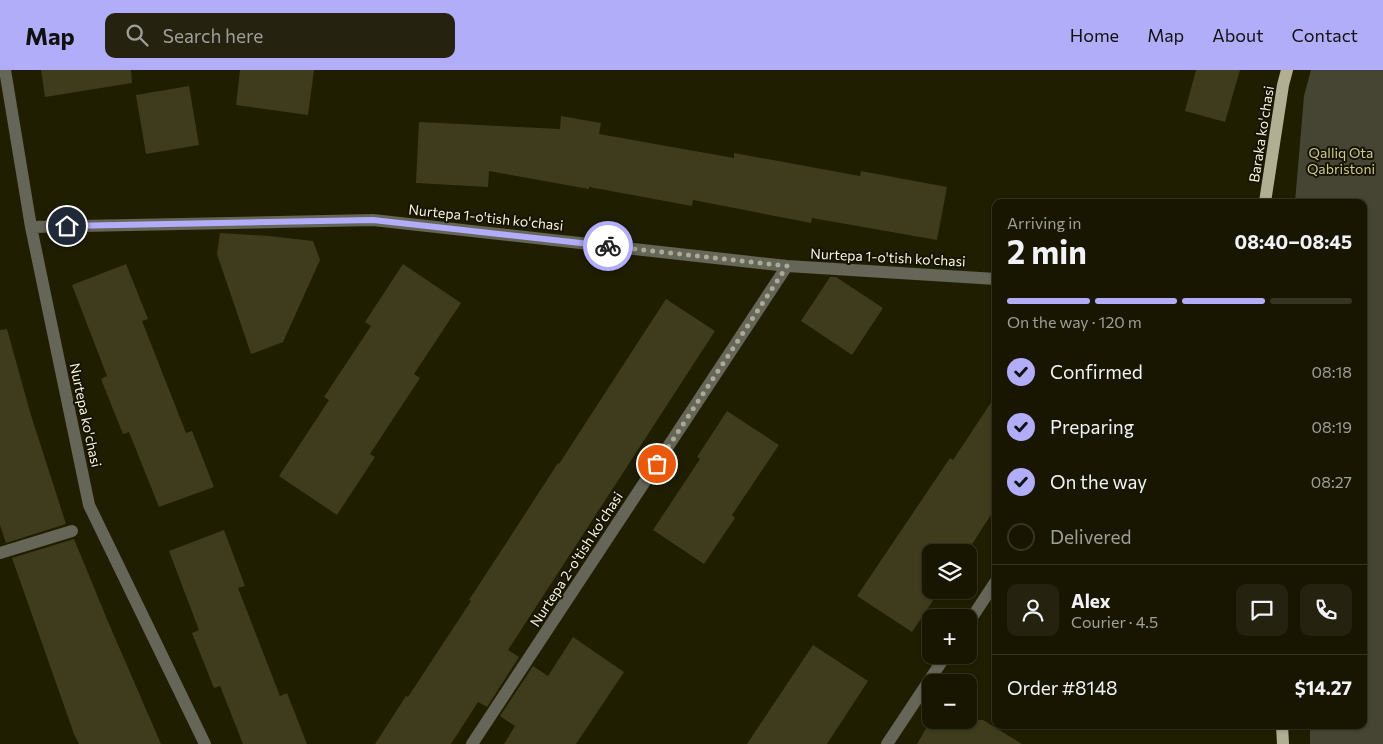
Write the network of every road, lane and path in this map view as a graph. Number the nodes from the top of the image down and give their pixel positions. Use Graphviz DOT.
graph roads {
  1 [pos="5,70"];
  2 [pos="1287,70"];
  3 [pos="1265,199"];
  4 [pos="30,227"];
  5 [pos="787,266"];
  6 [pos="992,279"];
  7 [pos="72,531"];
  8 [pos="0,553"];
  9 [pos="992,587"];
  10 [pos="977,610"];
  11 [pos="940,664"];
  12 [pos="1282,729"];
  13 [pos="205,744"];
  14 [pos="472,744"];
  15 [pos="886,744"];
  16 [pos="1283,744"];
  1 -- 4 [label="street, Nurtepa ko'chasi"];
  2 -- 3 [label="main road, Baraka ko'chasi"];
  4 -- 5 [label="street, Nurtepa 1-o'tish ko'chasi"];
  4 -- 13 [label="street, Nurtepa ko'chasi"];
  5 -- 6 [label="street, Nurtepa 1-o'tish ko'chasi"];
  5 -- 14 [label="street, Nurtepa 2-o'tish ko'chasi"];
  7 -- 8 [label="street"];
  9 -- 10 [label="street"];
  11 -- 15 [label="street"];
  12 -- 16 [label="main road"];
}
